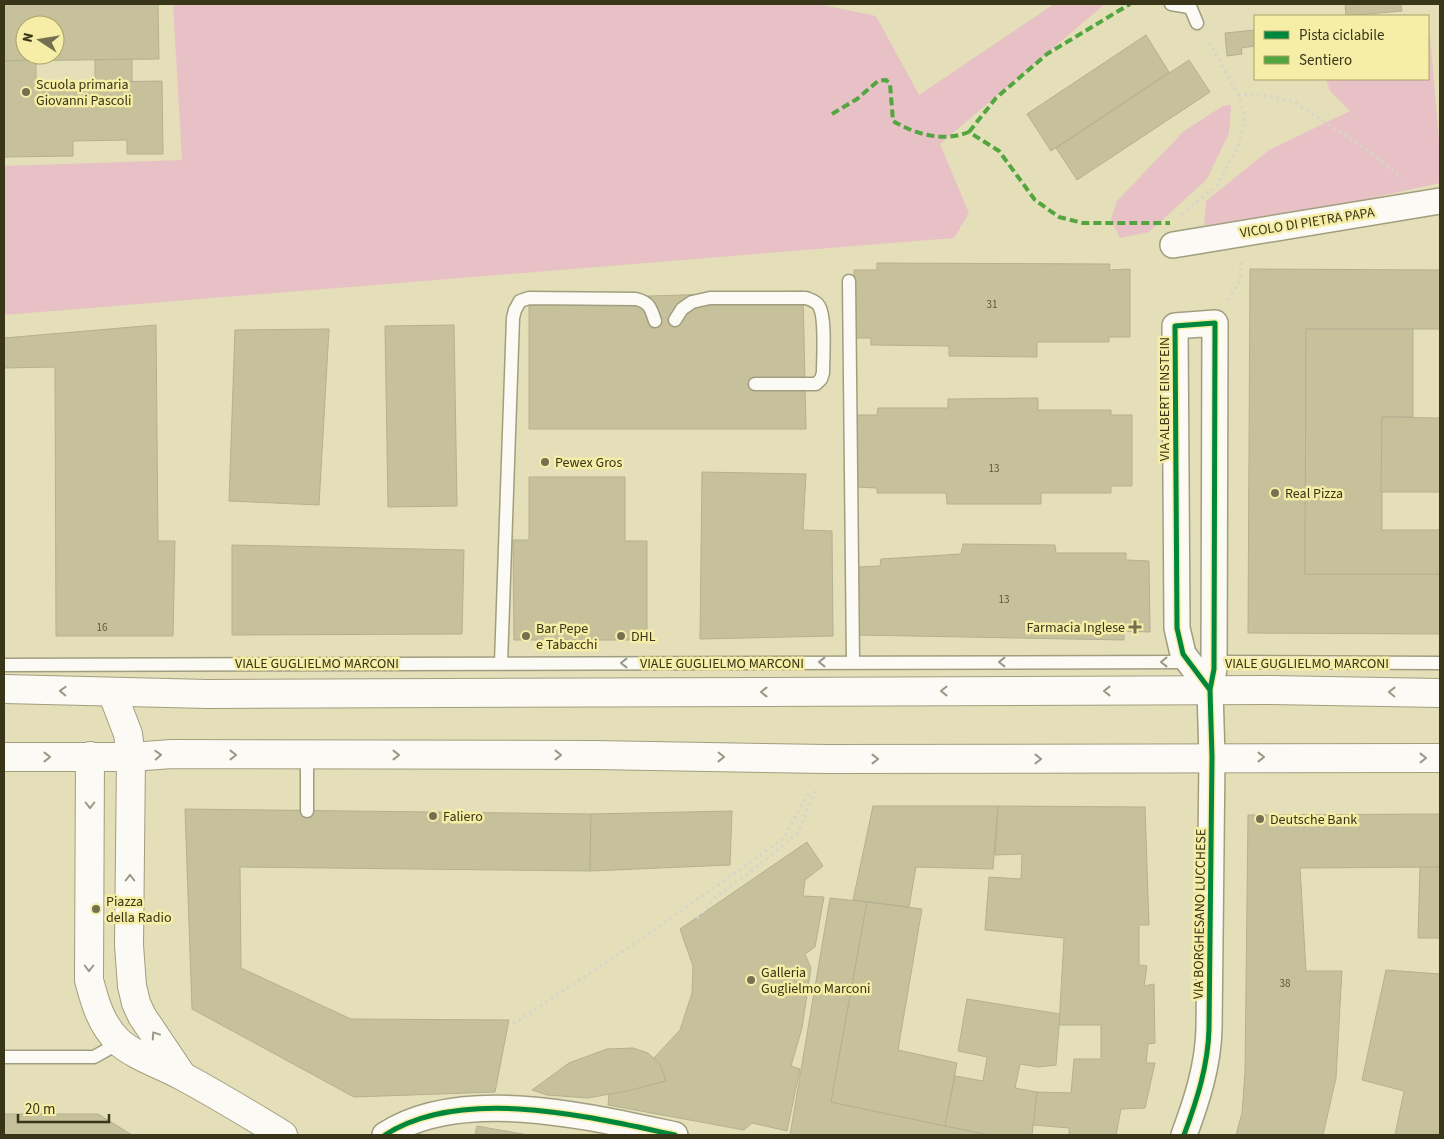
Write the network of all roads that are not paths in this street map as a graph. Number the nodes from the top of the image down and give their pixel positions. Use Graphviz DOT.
graph roads {
  1 [pos="1171,4"];
  2 [pos="1189,6"];
  3 [pos="1197,23"];
  4 [pos="1432,202"];
  5 [pos="1173,244"];
  6 [pos="849,281"];
  7 [pos="675,320"];
  8 [pos="655,321"];
  9 [pos="755,384"];
  10 [pos="853,662"];
  11 [pos="1188,662"];
  12 [pos="1213,662"];
  13 [pos="501,663"];
  14 [pos="1440,663"];
  15 [pos="4,665"];
  16 [pos="4,688"];
  17 [pos="1210,690"];
  18 [pos="112,692"];
  19 [pos="1440,692"];
  20 [pos="307,755"];
  21 [pos="90,756"];
  22 [pos="4,757"];
  23 [pos="131,757"];
  24 [pos="1212,757"];
  25 [pos="1440,758"];
  26 [pos="307,811"];
  27 [pos="119,1043"];
  28 [pos="4,1058"];
  29 [pos="182,1076"];
  30 [pos="267,1131"];
  31 [pos="385,1135"];
  32 [pos="675,1135"];
  33 [pos="1184,1135"];
  1 -- 2 [label="lane"];
  2 -- 3 [label="lane"];
  4 -- 5 [label="street, VICOLO DI PIETRA PAPA"];
  6 -- 10 [label="lane"];
  7 -- 9 [label="lane"];
  8 -- 13 [label="lane"];
  11 -- 10 [label="lane, VIALE GUGLIELMO MARCONI, one-way"];
  10 -- 13 [label="lane, VIALE GUGLIELMO MARCONI, one-way"];
  11 -- 12 [label="lane, VIALE GUGLIELMO MARCONI"];
  11 -- 12 [label="street, VIA ALBERT EINSTEIN"];
  11 -- 17 [label="street, VIA ALBERT EINSTEIN"];
  12 -- 14 [label="lane, VIALE GUGLIELMO MARCONI"];
  12 -- 17 [label="street"];
  13 -- 15 [label="lane, VIALE GUGLIELMO MARCONI"];
  18 -- 16 [label="main road, one-way"];
  17 -- 18 [label="main road, VIALE GUGLIELMO MARCONI, one-way"];
  19 -- 17 [label="main road, VIALE GUGLIELMO MARCONI, one-way"];
  17 -- 24 [label="street, VIA BORGHESANO LUCCHESE"];
  18 -- 23 [label="main road"];
  23 -- 20 [label="main road, one-way"];
  20 -- 24 [label="main road, one-way"];
  20 -- 26 [label="lane"];
  22 -- 21 [label="main road, one-way"];
  21 -- 23 [label="main road"];
  21 -- 27 [label="main road, one-way"];
  29 -- 23 [label="main road, one-way"];
  24 -- 25 [label="main road, one-way"];
  24 -- 33 [label="street, VIA BORGHESANO LUCCHESE"];
  27 -- 28 [label="lane"];
  27 -- 29 [label="main road"];
  29 -- 30 [label="main road"];
  31 -- 32 [label="street"];
}
